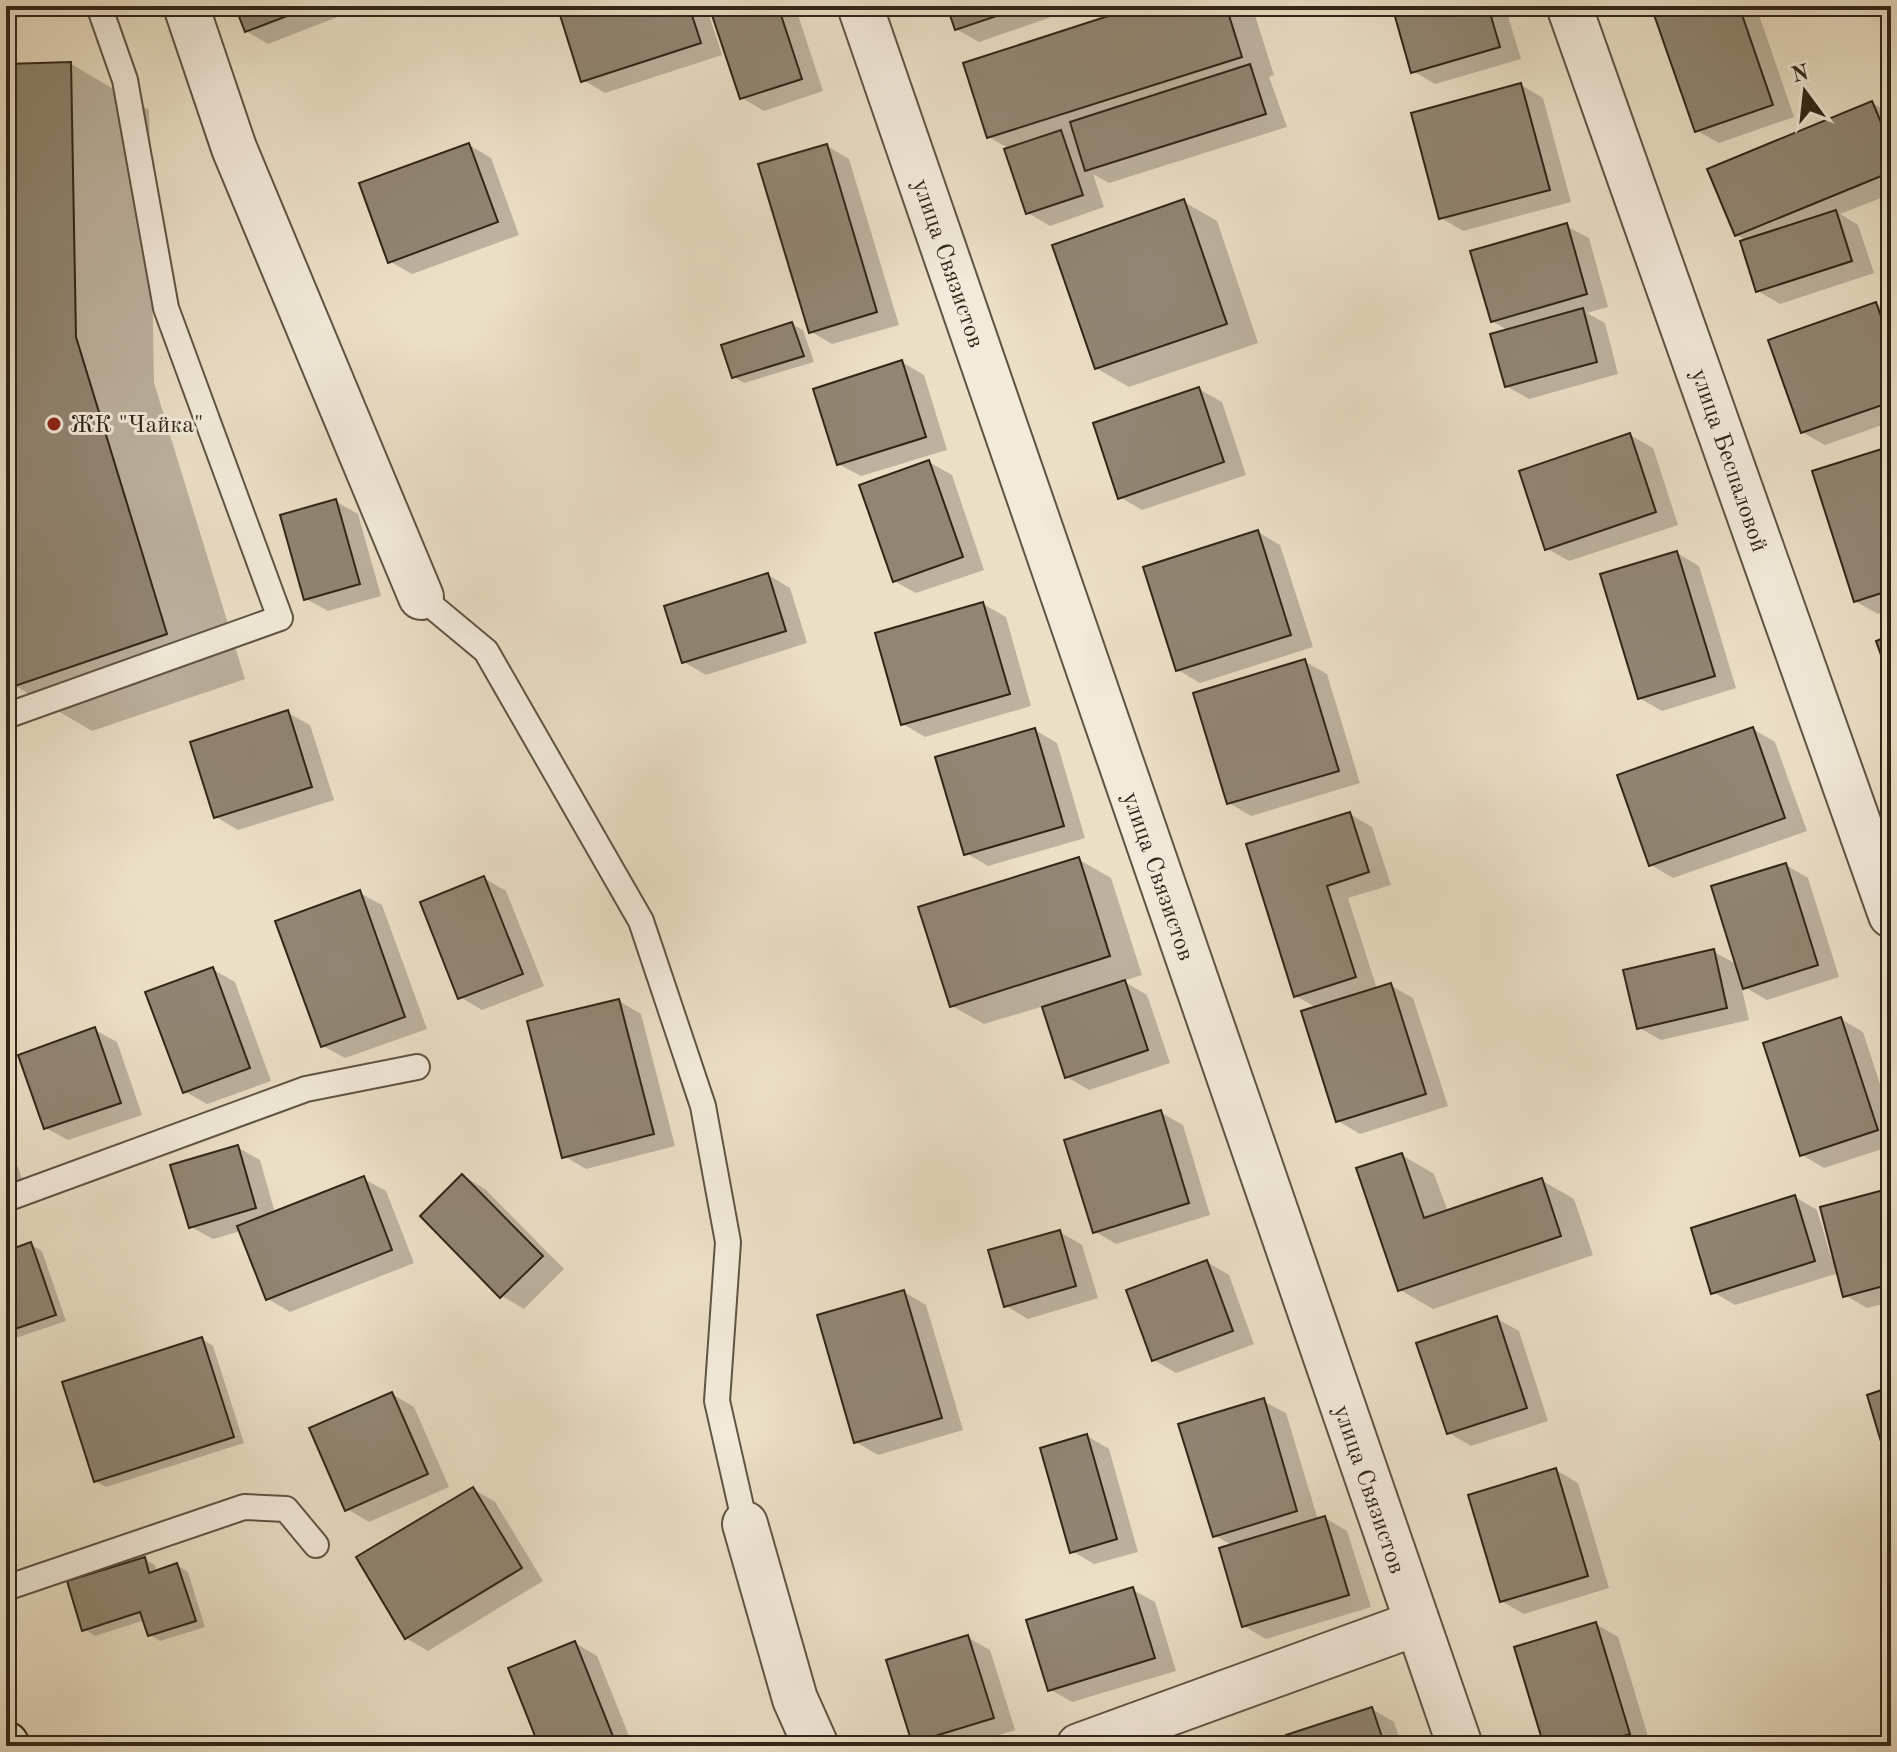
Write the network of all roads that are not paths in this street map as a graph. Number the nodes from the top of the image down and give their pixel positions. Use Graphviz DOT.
graph roads {
  1 [pos="99,6"];
  2 [pos="186,6"];
  3 [pos="860,6"];
  4 [pos="1569,6"];
  5 [pos="421,597"];
  6 [pos="6,716"];
  7 [pos="1891,915"];
  8 [pos="417,1067"];
  9 [pos="6,1199"];
  10 [pos="745,1524"];
  11 [pos="316,1545"];
  12 [pos="6,1588"];
  13 [pos="1417,1623"];
  14 [pos="816,1746"];
  15 [pos="1079,1746"];
  16 [pos="1460,1746"];
  1 -- 6 [label="lane"];
  2 -- 5 [label="street"];
  3 -- 13 [label="street, улица Связистов"];
  4 -- 7 [label="street, улица Беспаловой"];
  5 -- 10 [label="lane"];
  8 -- 9 [label="lane"];
  10 -- 14 [label="street"];
  11 -- 12 [label="lane"];
  13 -- 15 [label="street"];
  13 -- 16 [label="street, улица Связистов"];
}
